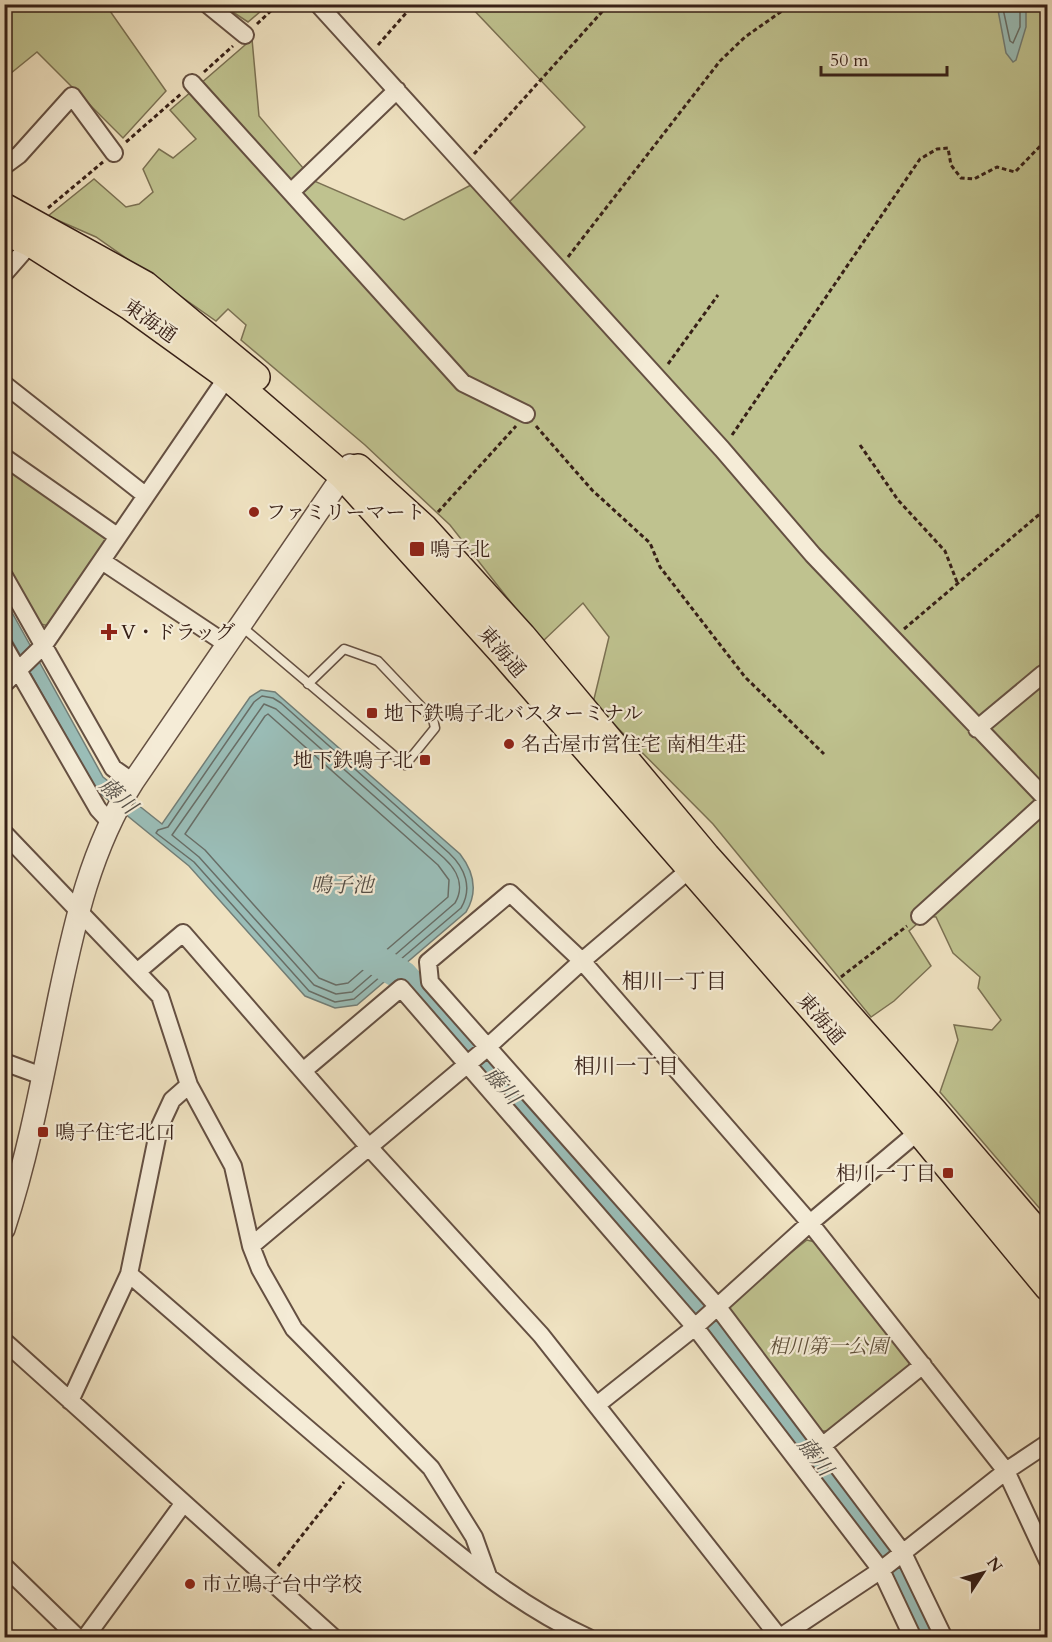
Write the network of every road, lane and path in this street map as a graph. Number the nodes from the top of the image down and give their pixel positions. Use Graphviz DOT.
graph roads {
  1 [pos="207,4"];
  2 [pos="278,4"];
  3 [pos="318,4"];
  4 [pos="414,4"];
  5 [pos="609,4"];
  6 [pos="792,4"];
  7 [pos="245,35"];
  8 [pos="366,57"];
  9 [pos="192,83"];
  10 [pos="397,90"];
  11 [pos="1047,138"];
  12 [pos="114,153"];
  13 [pos="464,165"];
  14 [pos="4,166"];
  15 [pos="291,192"];
  16 [pos="4,207"];
  17 [pos="4,231"];
  18 [pos="32,232"];
  19 [pos="559,269"];
  20 [pos="4,274"];
  21 [pos="718,295"];
  22 [pos="233,369"];
  23 [pos="658,379"];
  24 [pos="4,384"];
  25 [pos="526,414"];
  26 [pos="860,445"];
  27 [pos="722,449"];
  28 [pos="4,457"];
  29 [pos="348,469"];
  30 [pos="145,495"];
  31 [pos="1047,507"];
  32 [pos="424,528"];
  33 [pos="117,536"];
  34 [pos="102,561"];
  35 [pos="4,576"];
  36 [pos="957,582"];
  37 [pos="241,626"];
  38 [pos="894,638"];
  39 [pos="228,645"];
  40 [pos="4,646"];
  41 [pos="42,647"];
  42 [pos="21,667"];
  43 [pos="1043,674"];
  44 [pos="4,684"];
  45 [pos="308,684"];
  46 [pos="977,729"];
  47 [pos="824,754"];
  48 [pos="130,786"];
  49 [pos="1047,801"];
  50 [pos="111,817"];
  51 [pos="4,834"];
  52 [pos="698,862"];
  53 [pos="77,910"];
  54 [pos="920,916"];
  55 [pos="582,961"];
  56 [pos="137,972"];
  57 [pos="825,988"];
  58 [pos="477,1057"];
  59 [pos="4,1062"];
  60 [pos="303,1071"];
  61 [pos="42,1076"];
  62 [pos="189,1085"];
  63 [pos="919,1131"];
  64 [pos="368,1146"];
  65 [pos="810,1223"];
  66 [pos="4,1229"];
  67 [pos="1047,1245"];
  68 [pos="251,1246"];
  69 [pos="129,1274"];
  70 [pos="1047,1287"];
  71 [pos="706,1316"];
  72 [pos="4,1341"];
  73 [pos="923,1365"];
  74 [pos="70,1401"];
  75 [pos="598,1404"];
  76 [pos="1047,1443"];
  77 [pos="822,1446"];
  78 [pos="354,1468"];
  79 [pos="1006,1471"];
  80 [pos="183,1504"];
  81 [pos="892,1561"];
  82 [pos="1047,1561"];
  83 [pos="4,1566"];
  84 [pos="488,1576"];
  85 [pos="268,1580"];
  86 [pos="560,1632"];
  87 [pos="779,1637"];
  88 [pos="78,1638"];
  89 [pos="85,1638"];
  90 [pos="334,1638"];
  91 [pos="589,1638"];
  92 [pos="913,1638"];
  93 [pos="944,1638"];
  1 -- 7 [label="street"];
  2 -- 7 [label="path"];
  3 -- 8 [label="street"];
  4 -- 8 [label="path"];
  5 -- 13 [label="path"];
  6 -- 19 [label="path"];
  7 -- 9 [label="path"];
  8 -- 10 [label="street"];
  9 -- 12 [label="path"];
  9 -- 15 [label="street"];
  10 -- 13 [label="street"];
  10 -- 15 [label="street"];
  11 -- 27 [label="path"];
  12 -- 14 [label="street"];
  12 -- 18 [label="path"];
  13 -- 19 [label="street"];
  15 -- 25 [label="street"];
  16 -- 18 [label="main road, 東海通"];
  17 -- 18 [label="main road, 東海通"];
  18 -- 20 [label="street"];
  18 -- 22 [label="main road, 東海通"];
  19 -- 23 [label="street"];
  21 -- 23 [label="path"];
  22 -- 29 [label="main road, 東海通"];
  22 -- 30 [label="street"];
  23 -- 27 [label="street"];
  24 -- 30 [label="street"];
  25 -- 32 [label="path"];
  25 -- 47 [label="path"];
  26 -- 36 [label="path"];
  27 -- 38 [label="street"];
  28 -- 33 [label="street"];
  29 -- 32 [label="main road, 東海通"];
  29 -- 37 [label="street"];
  29 -- 52 [label="main road, 東海通"];
  30 -- 33 [label="street"];
  31 -- 36 [label="path"];
  32 -- 52 [label="main road, 東海通"];
  33 -- 34 [label="street"];
  34 -- 39 [label="street"];
  34 -- 41 [label="street"];
  35 -- 41 [label="street"];
  36 -- 38 [label="path"];
  37 -- 39 [label="street"];
  37 -- 45 [label="lane"];
  38 -- 46 [label="street"];
  39 -- 48 [label="street"];
  40 -- 42 [label="street"];
  41 -- 42 [label="street"];
  41 -- 48 [label="street"];
  42 -- 44 [label="street"];
  42 -- 50 [label="street"];
  43 -- 46 [label="street"];
  45 -- 45 [label="lane"];
  46 -- 49 [label="street"];
  48 -- 50 [label="street"];
  49 -- 54 [label="street"];
  50 -- 53 [label="street"];
  51 -- 53 [label="street"];
  52 -- 55 [label="street"];
  52 -- 57 [label="main road, 東海通"];
  52 -- 63 [label="main road, 東海通"];
  53 -- 56 [label="street"];
  53 -- 61 [label="street"];
  54 -- 57 [label="path"];
  55 -- 58 [label="street"];
  55 -- 58 [label="street"];
  55 -- 65 [label="street"];
  56 -- 60 [label="street"];
  56 -- 62 [label="street"];
  57 -- 67 [label="main road, 東海通"];
  58 -- 60 [label="street"];
  58 -- 64 [label="street"];
  58 -- 71 [label="street"];
  58 -- 71 [label="street"];
  59 -- 61 [label="street"];
  60 -- 64 [label="street"];
  61 -- 66 [label="street"];
  62 -- 68 [label="street"];
  62 -- 69 [label="street"];
  63 -- 65 [label="street"];
  63 -- 70 [label="main road, 東海通"];
  64 -- 68 [label="street"];
  64 -- 75 [label="street"];
  65 -- 71 [label="street"];
  65 -- 73 [label="street"];
  68 -- 84 [label="street"];
  69 -- 74 [label="street"];
  69 -- 78 [label="street"];
  71 -- 75 [label="street"];
  71 -- 77 [label="street"];
  71 -- 81 [label="street"];
  72 -- 74 [label="street"];
  73 -- 77 [label="street"];
  73 -- 79 [label="street"];
  74 -- 80 [label="street"];
  75 -- 87 [label="street"];
  76 -- 79 [label="street"];
  77 -- 81 [label="street"];
  78 -- 84 [label="street"];
  78 -- 85 [label="path"];
  79 -- 81 [label="street"];
  79 -- 82 [label="street"];
  80 -- 85 [label="street"];
  80 -- 89 [label="street"];
  81 -- 87 [label="street"];
  81 -- 92 [label="street"];
  81 -- 93 [label="street"];
  83 -- 88 [label="street"];
  84 -- 86 [label="street"];
  85 -- 90 [label="street"];
  86 -- 91 [label="street"];
}
